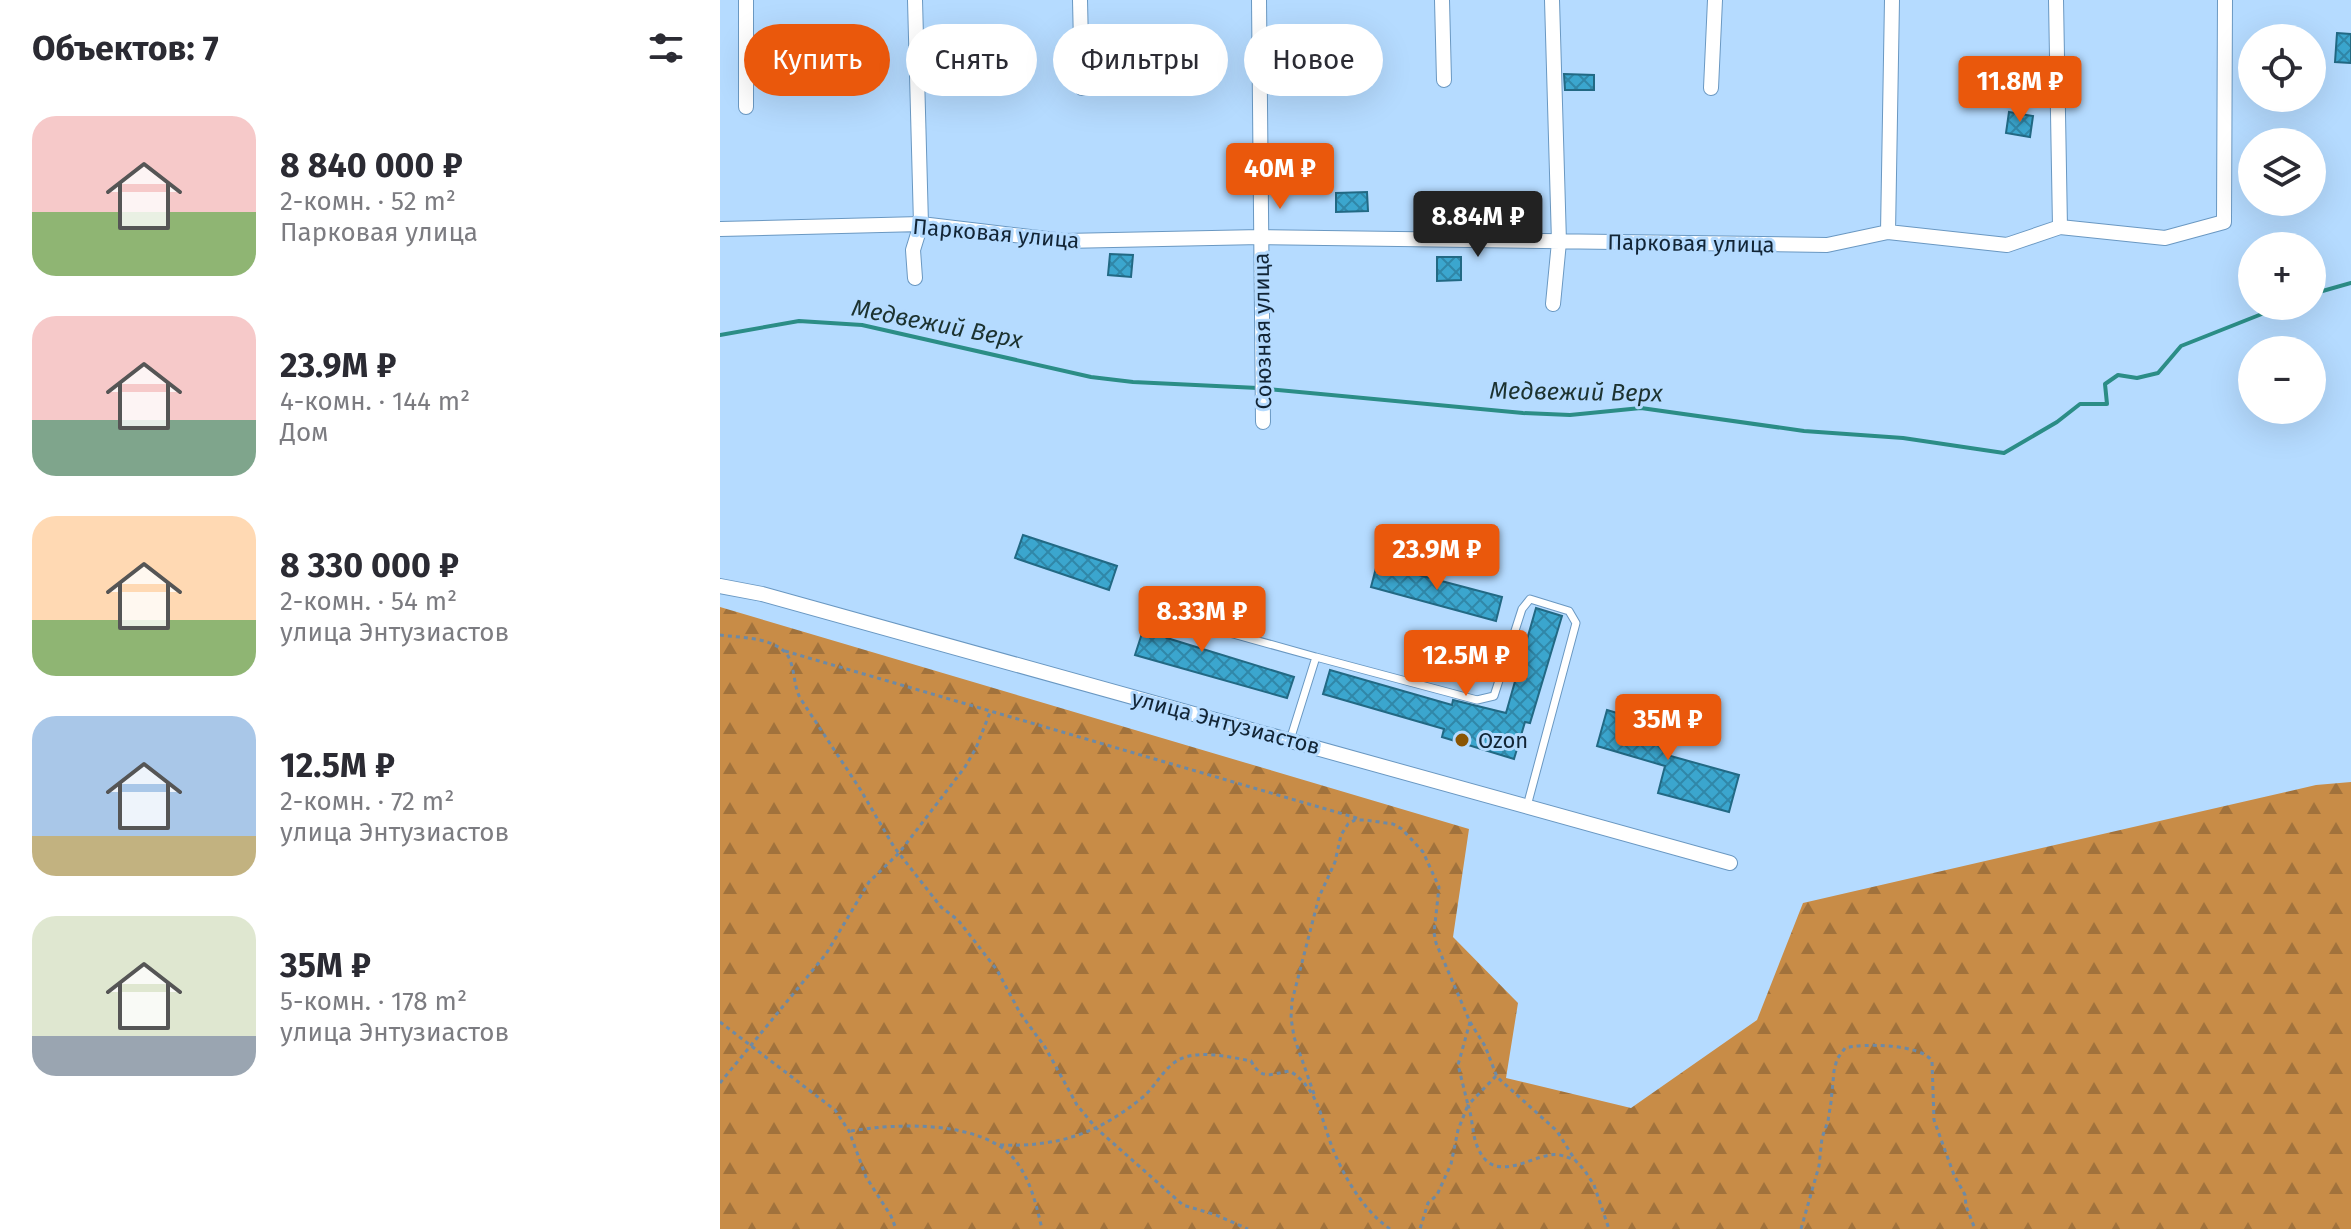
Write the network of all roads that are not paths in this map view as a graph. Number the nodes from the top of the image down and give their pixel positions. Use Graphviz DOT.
graph roads {
  1 [pos="746,0"];
  2 [pos="915,0"];
  3 [pos="1080,0"];
  4 [pos="1259,0"];
  5 [pos="1442,0"];
  6 [pos="1552,0"];
  7 [pos="1715,0"];
  8 [pos="1892,0"];
  9 [pos="2056,0"];
  10 [pos="2225,0"];
  11 [pos="1081,24"];
  12 [pos="1444,80"];
  13 [pos="1711,88"];
  14 [pos="746,107"];
  15 [pos="921,224"];
  16 [pos="2060,227"];
  17 [pos="720,229"];
  18 [pos="1888,232"];
  19 [pos="1261,237"];
  20 [pos="1559,242"];
  21 [pos="915,278"];
  22 [pos="1553,304"];
  23 [pos="1263,422"];
  24 [pos="720,586"];
  25 [pos="1196,600"];
  26 [pos="1316,657"];
  27 [pos="1290,740"];
  28 [pos="1527,806"];
  29 [pos="1730,863"];
  1 -- 14 [label="street"];
  2 -- 15 [label="street"];
  3 -- 11 [label="street"];
  4 -- 19 [label="street, Союзная улица"];
  5 -- 12 [label="street"];
  6 -- 20 [label="street"];
  7 -- 13 [label="street"];
  8 -- 18 [label="street"];
  9 -- 16 [label="street"];
  10 -- 16 [label="street, Парковая улица"];
  15 -- 17 [label="street, Парковая улица"];
  15 -- 19 [label="street, Парковая улица"];
  15 -- 21 [label="street"];
  16 -- 18 [label="street, Парковая улица"];
  18 -- 20 [label="street, Парковая улица"];
  19 -- 20 [label="street, Парковая улица"];
  19 -- 23 [label="street, Союзная улица"];
  20 -- 22 [label="street"];
  24 -- 27 [label="street, улица Энтузиастов"];
  25 -- 26 [label="lane"];
  26 -- 27 [label="lane"];
  26 -- 28 [label="lane"];
  27 -- 28 [label="street, улица Энтузиастов"];
  28 -- 29 [label="street, улица Энтузиастов"];
}
